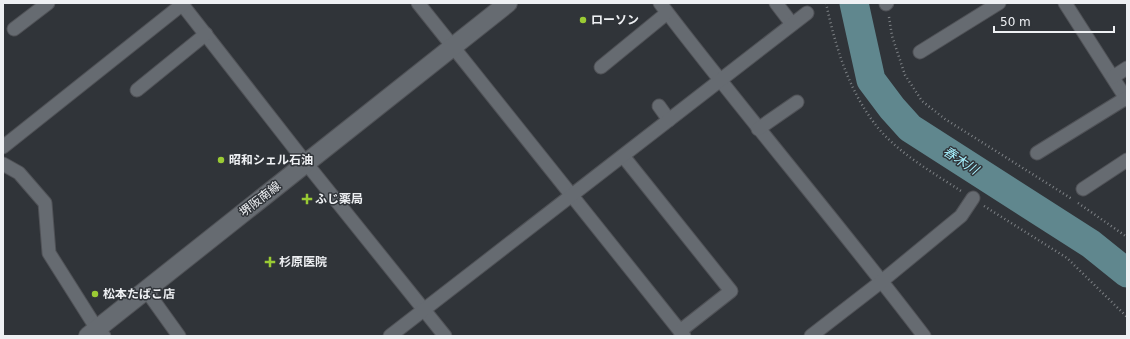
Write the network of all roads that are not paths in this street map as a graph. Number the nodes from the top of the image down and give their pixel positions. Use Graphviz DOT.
graph roads {
  1 [pos="48,3"];
  2 [pos="183,3"];
  3 [pos="418,3"];
  4 [pos="508,3"];
  5 [pos="776,3"];
  6 [pos="999,3"];
  7 [pos="1065,3"];
  8 [pos="663,8"];
  9 [pos="807,13"];
  10 [pos="792,24"];
  11 [pos="14,29"];
  12 [pos="206,34"];
  13 [pos="452,46"];
  14 [pos="920,52"];
  15 [pos="601,67"];
  16 [pos="1127,68"];
  17 [pos="1112,77"];
  18 [pos="719,81"];
  19 [pos="137,90"];
  20 [pos="1126,99"];
  21 [pos="797,102"];
  22 [pos="659,106"];
  23 [pos="669,120"];
  24 [pos="758,129"];
  25 [pos="3,148"];
  26 [pos="1037,153"];
  27 [pos="623,156"];
  28 [pos="1127,160"];
  29 [pos="306,163"];
  30 [pos="3,164"];
  31 [pos="1083,189"];
  32 [pos="572,195"];
  33 [pos="973,198"];
  34 [pos="882,281"];
  35 [pos="146,290"];
  36 [pos="423,310"];
  37 [pos="682,333"];
  38 [pos="96,334"];
  39 [pos="179,336"];
  40 [pos="390,336"];
  41 [pos="446,336"];
  42 [pos="811,336"];
  43 [pos="924,336"];
  1 -- 11 [label="street"];
  2 -- 12 [label="street"];
  2 -- 25 [label="street"];
  3 -- 13 [label="street"];
  4 -- 13 [label="main road, 堺阪南線"];
  5 -- 10 [label="street"];
  6 -- 14 [label="street"];
  7 -- 17 [label="street"];
  8 -- 15 [label="street"];
  8 -- 18 [label="street"];
  9 -- 10 [label="street"];
  10 -- 18 [label="street"];
  12 -- 19 [label="street"];
  12 -- 29 [label="street"];
  13 -- 29 [label="main road, 堺阪南線"];
  13 -- 32 [label="street"];
  16 -- 17 [label="street"];
  17 -- 20 [label="street"];
  18 -- 23 [label="street"];
  18 -- 24 [label="street"];
  20 -- 26 [label="street"];
  21 -- 24 [label="street"];
  22 -- 23 [label="street"];
  23 -- 27 [label="street"];
  24 -- 34 [label="street"];
  27 -- 32 [label="street"];
  27 -- 37 [label="street"];
  28 -- 31 [label="street"];
  29 -- 35 [label="main road, 堺阪南線"];
  29 -- 36 [label="street"];
  30 -- 38 [label="street"];
  32 -- 36 [label="street"];
  32 -- 37 [label="street"];
  33 -- 34 [label="street"];
  34 -- 42 [label="street"];
  34 -- 43 [label="street"];
  35 -- 38 [label="main road, 堺阪南線"];
  35 -- 39 [label="street"];
  36 -- 40 [label="street"];
  36 -- 41 [label="street"];
}
